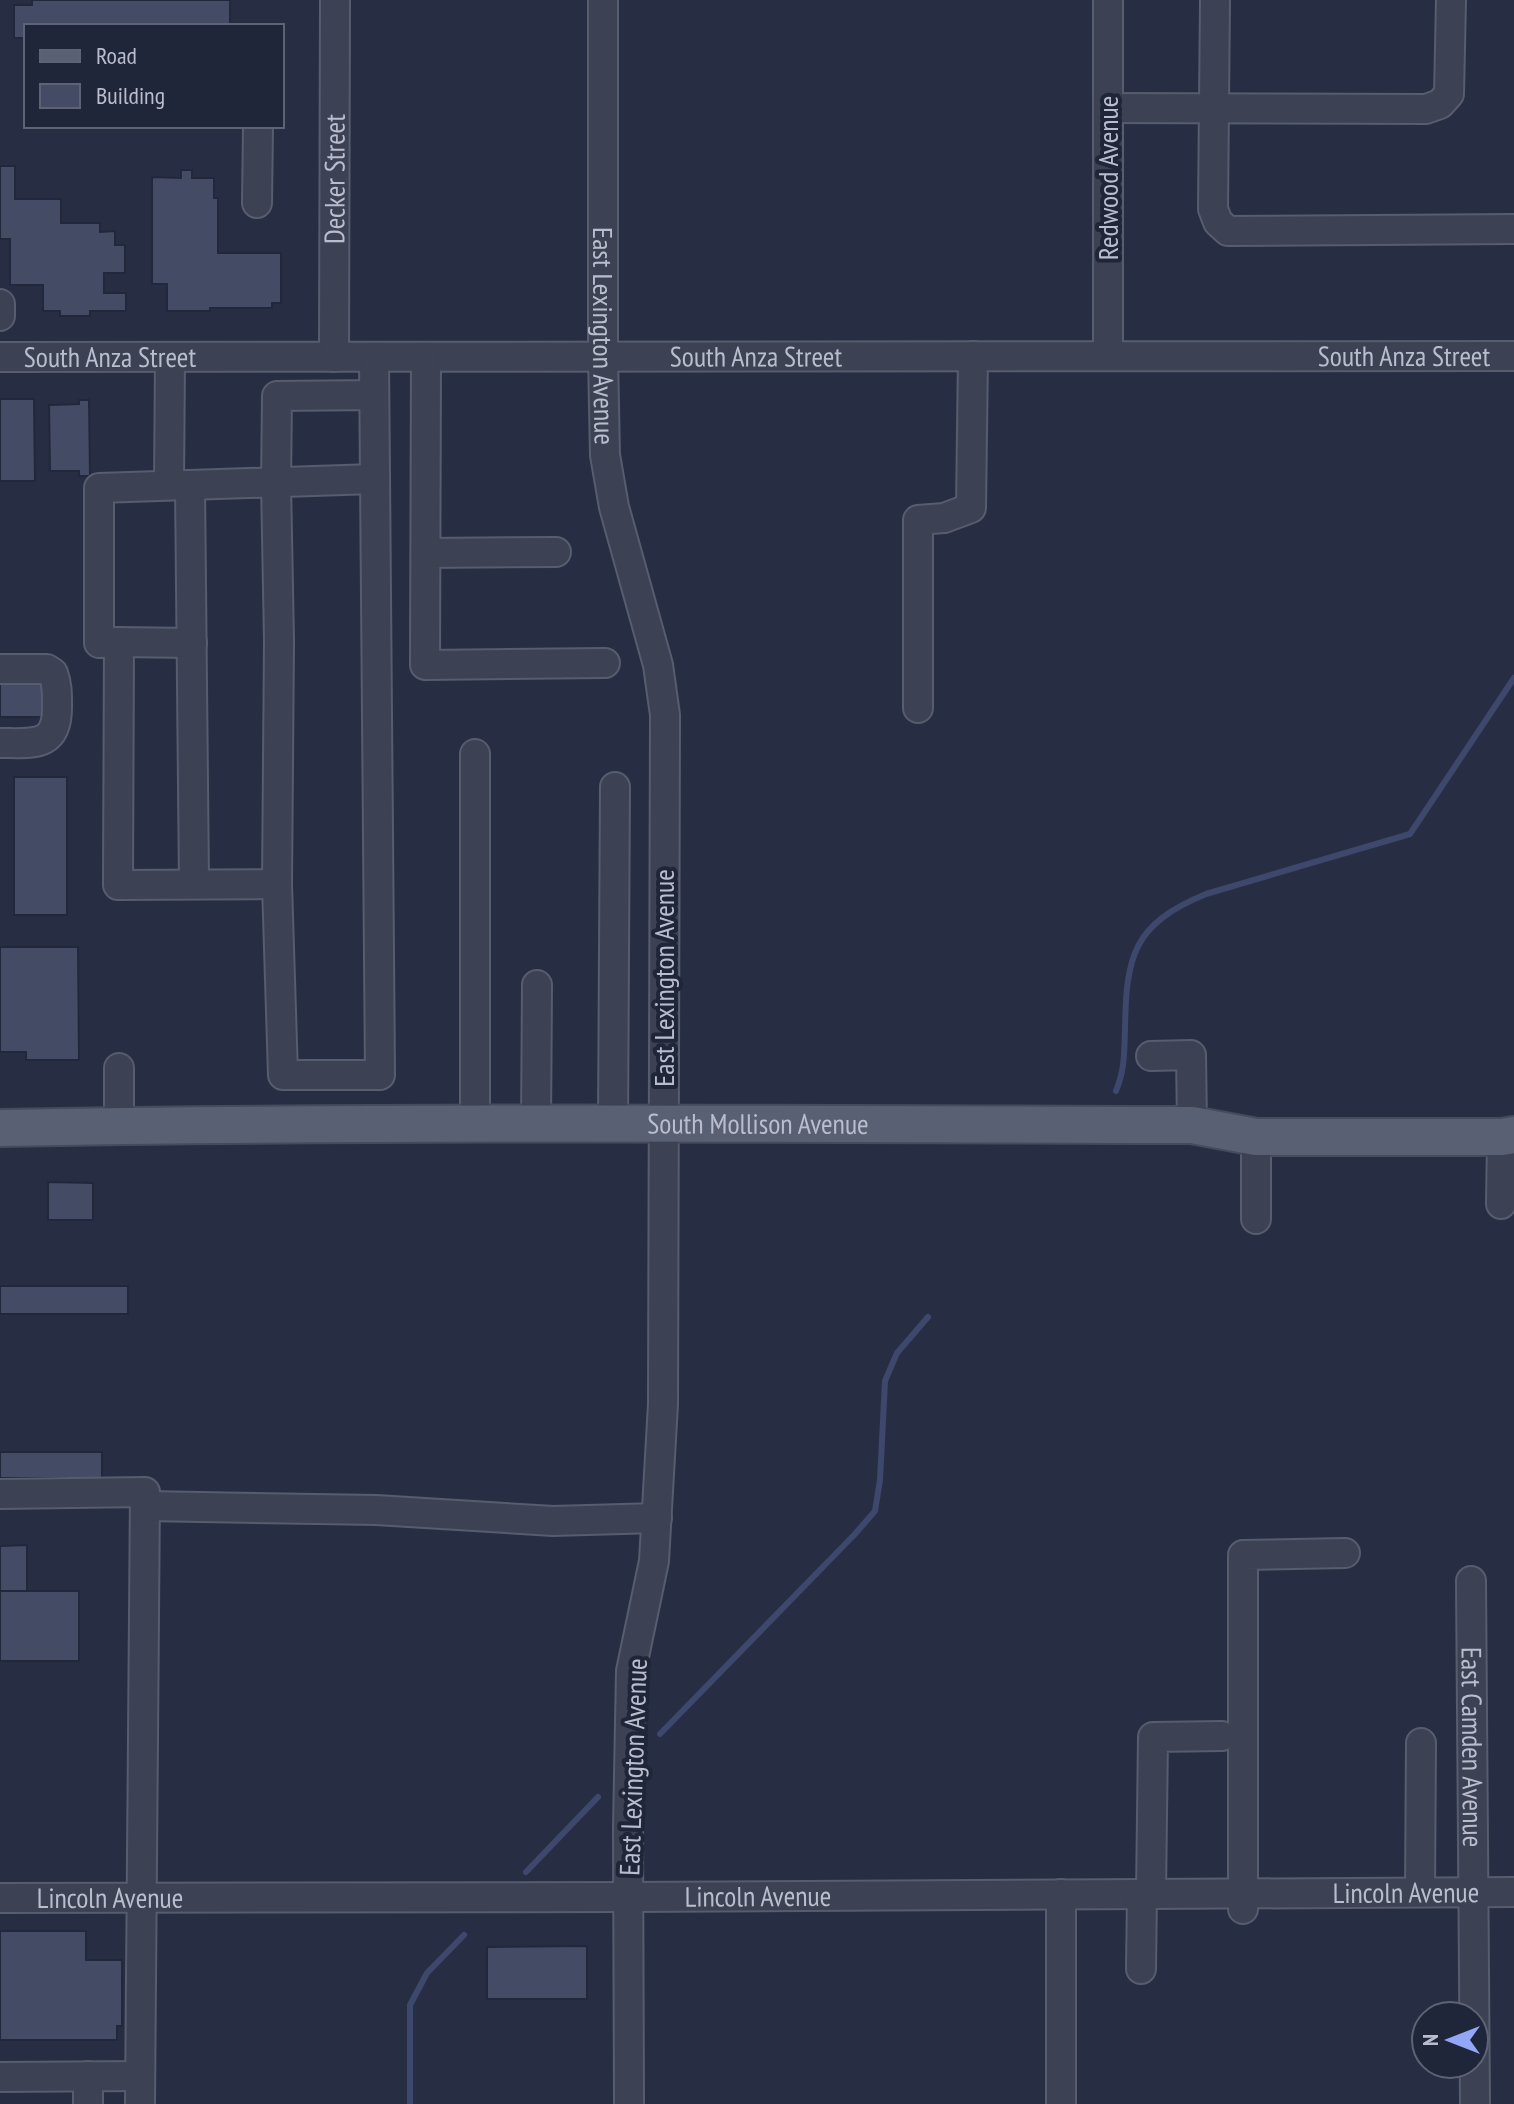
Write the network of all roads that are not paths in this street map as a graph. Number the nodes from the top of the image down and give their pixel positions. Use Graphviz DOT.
graph roads {
  1 [pos="335,0"];
  2 [pos="603,0"];
  3 [pos="1108,0"];
  4 [pos="1215,0"];
  5 [pos="1451,0"];
  6 [pos="1108,108"];
  7 [pos="1215,109"];
  8 [pos="258,128"];
  9 [pos="257,203"];
  10 [pos="1514,229"];
  11 [pos="0,304"];
  12 [pos="0,316"];
  13 [pos="973,356"];
  14 [pos="1108,356"];
  15 [pos="1514,356"];
  16 [pos="0,357"];
  17 [pos="170,357"];
  18 [pos="334,357"];
  19 [pos="374,357"];
  20 [pos="426,357"];
  21 [pos="603,357"];
  22 [pos="374,395"];
  23 [pos="374,479"];
  24 [pos="276,483"];
  25 [pos="179,485"];
  26 [pos="556,552"];
  27 [pos="426,553"];
  28 [pos="119,642"];
  29 [pos="192,643"];
  30 [pos="605,663"];
  31 [pos="0,669"];
  32 [pos="918,708"];
  33 [pos="0,743"];
  34 [pos="475,754"];
  35 [pos="615,787"];
  36 [pos="194,884"];
  37 [pos="277,884"];
  38 [pos="537,985"];
  39 [pos="1151,1056"];
  40 [pos="119,1068"];
  41 [pos="613,1123"];
  42 [pos="663,1123"];
  43 [pos="475,1124"];
  44 [pos="536,1124"];
  45 [pos="1192,1125"];
  46 [pos="119,1126"];
  47 [pos="0,1128"];
  48 [pos="1508,1136"];
  49 [pos="1256,1137"];
  50 [pos="1501,1204"];
  51 [pos="1256,1219"];
  52 [pos="0,1494"];
  53 [pos="145,1506"];
  54 [pos="657,1518"];
  55 [pos="1345,1553"];
  56 [pos="1471,1581"];
  57 [pos="1222,1736"];
  58 [pos="1421,1743"];
  59 [pos="1420,1892"];
  60 [pos="1472,1892"];
  61 [pos="1514,1892"];
  62 [pos="1061,1894"];
  63 [pos="1146,1894"];
  64 [pos="141,1896"];
  65 [pos="629,1897"];
  66 [pos="0,1898"];
  67 [pos="1243,1901"];
  68 [pos="1141,1969"];
  69 [pos="0,2077"];
  70 [pos="88,2090"];
  71 [pos="140,2090"];
  72 [pos="1061,2103"];
  73 [pos="629,2104"];
  74 [pos="1475,2104"];
  1 -- 18 [label="street, Decker Street"];
  2 -- 21 [label="street, East Lexington Avenue"];
  3 -- 6 [label="street, Redwood Avenue"];
  4 -- 7 [label="street"];
  5 -- 7 [label="street"];
  6 -- 7 [label="street"];
  6 -- 14 [label="street, Redwood Avenue"];
  7 -- 10 [label="street"];
  8 -- 9 [label="street"];
  11 -- 12 [label="street"];
  13 -- 14 [label="street, South Anza Street"];
  13 -- 21 [label="street, South Anza Street"];
  13 -- 32 [label="street"];
  14 -- 15 [label="street, South Anza Street"];
  16 -- 17 [label="street, South Anza Street"];
  17 -- 18 [label="street, South Anza Street"];
  17 -- 25 [label="street"];
  18 -- 19 [label="street, South Anza Street"];
  19 -- 20 [label="street, South Anza Street"];
  19 -- 22 [label="street"];
  20 -- 21 [label="street, South Anza Street"];
  20 -- 27 [label="street"];
  21 -- 42 [label="street, East Lexington Avenue"];
  22 -- 23 [label="street"];
  22 -- 24 [label="street"];
  23 -- 24 [label="street"];
  23 -- 37 [label="street"];
  24 -- 25 [label="street"];
  24 -- 37 [label="street"];
  25 -- 28 [label="street"];
  25 -- 29 [label="street"];
  26 -- 27 [label="street"];
  27 -- 30 [label="street"];
  28 -- 29 [label="street"];
  28 -- 36 [label="street"];
  29 -- 36 [label="street"];
  31 -- 33 [label="street"];
  34 -- 43 [label="street"];
  35 -- 41 [label="street"];
  36 -- 37 [label="street"];
  38 -- 44 [label="street"];
  39 -- 45 [label="street"];
  40 -- 46 [label="street"];
  41 -- 42 [label="main road, South Mollison Avenue"];
  41 -- 44 [label="main road, South Mollison Avenue"];
  42 -- 45 [label="main road, South Mollison Avenue"];
  42 -- 54 [label="street, East Lexington Avenue"];
  43 -- 44 [label="main road, South Mollison Avenue"];
  43 -- 46 [label="main road, South Mollison Avenue"];
  45 -- 49 [label="main road, South Mollison Avenue"];
  46 -- 47 [label="main road, South Mollison Avenue"];
  48 -- 49 [label="main road, South Mollison Avenue"];
  48 -- 50 [label="street"];
  49 -- 51 [label="street"];
  52 -- 53 [label="street"];
  53 -- 54 [label="street"];
  53 -- 64 [label="street"];
  54 -- 65 [label="street, East Lexington Avenue"];
  55 -- 67 [label="street"];
  56 -- 60 [label="street, East Camden Avenue"];
  57 -- 63 [label="street"];
  58 -- 59 [label="street"];
  59 -- 60 [label="street, Lincoln Avenue"];
  59 -- 67 [label="street, Lincoln Avenue"];
  60 -- 61 [label="street, Lincoln Avenue"];
  60 -- 74 [label="street, East Camden Avenue"];
  62 -- 63 [label="street, Lincoln Avenue"];
  62 -- 65 [label="street, Lincoln Avenue"];
  62 -- 72 [label="street"];
  63 -- 67 [label="street, Lincoln Avenue"];
  63 -- 68 [label="street"];
  64 -- 65 [label="street, Lincoln Avenue"];
  64 -- 66 [label="street, Lincoln Avenue"];
  64 -- 71 [label="street"];
  65 -- 73 [label="street, East Lexington Avenue"];
  69 -- 70 [label="street"];
  70 -- 71 [label="street"];
}
